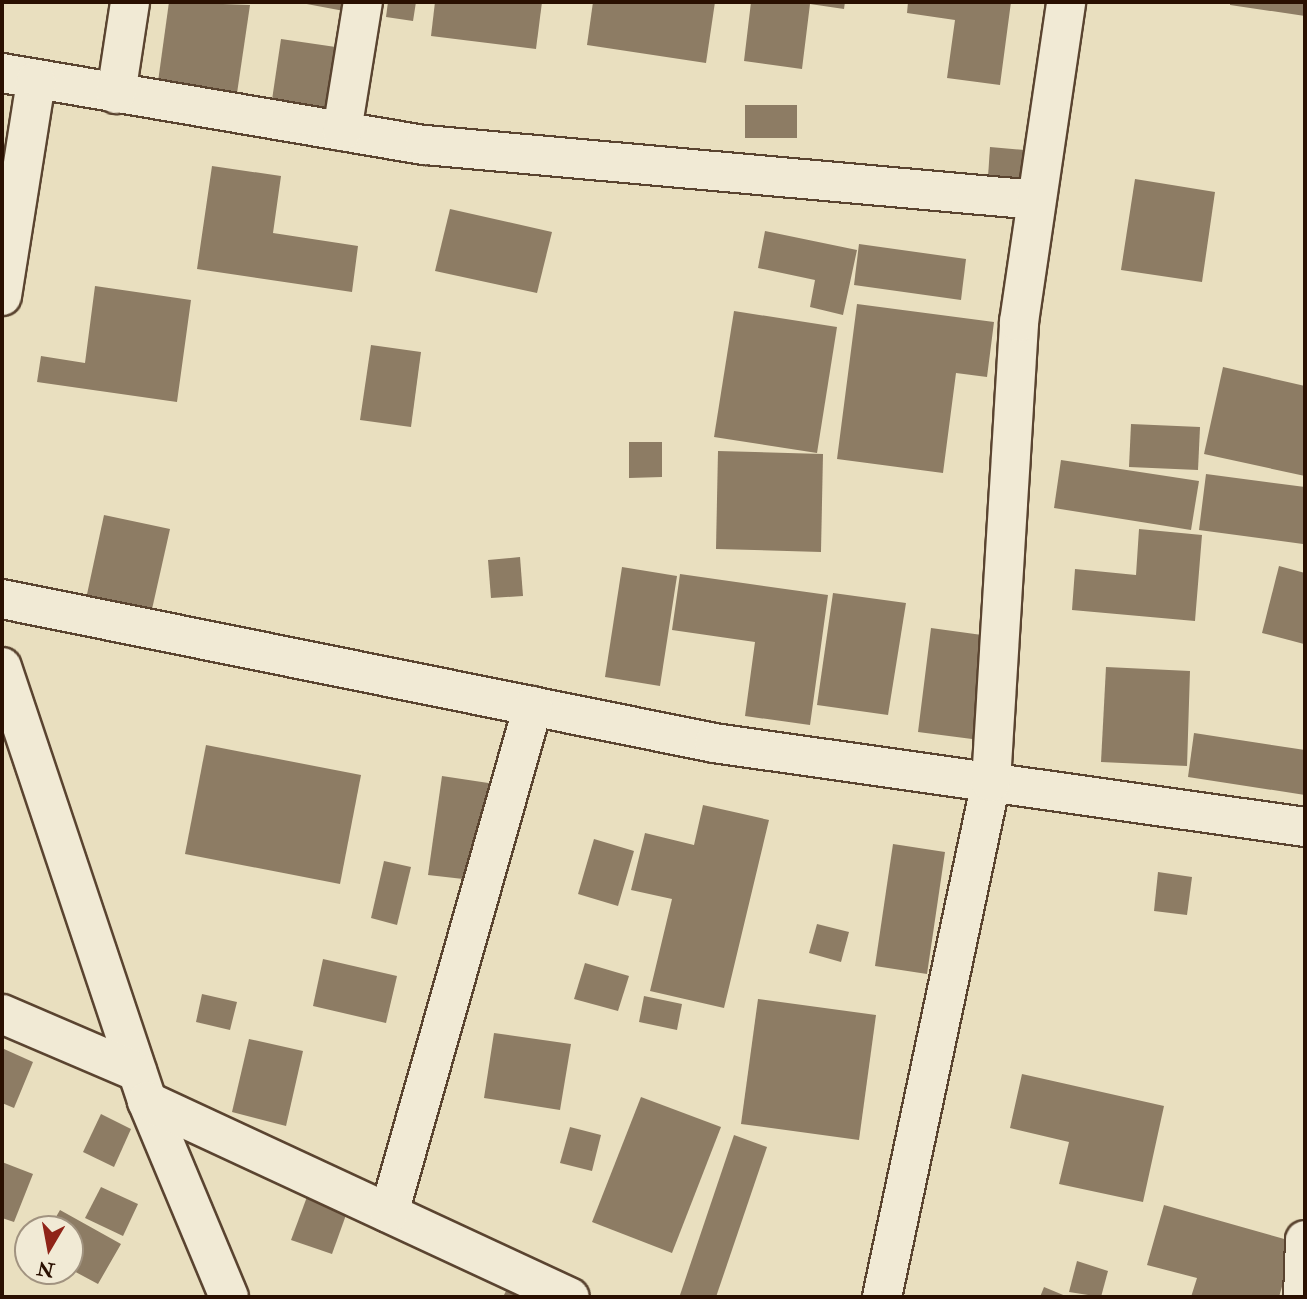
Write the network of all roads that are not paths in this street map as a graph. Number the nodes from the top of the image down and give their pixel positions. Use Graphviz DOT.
graph roads {
  1 [pos="130,2"];
  2 [pos="363,2"];
  3 [pos="1066,2"];
  4 [pos="19,77"];
  5 [pos="116,94"];
  6 [pos="342,131"];
  7 [pos="1037,200"];
  8 [pos="2,296"];
  9 [pos="2,599"];
  10 [pos="2,667"];
  11 [pos="533,706"];
  12 [pos="991,782"];
  13 [pos="1305,827"];
  14 [pos="2,1014"];
  15 [pos="142,1086"];
  16 [pos="389,1213"];
  17 [pos="1305,1240"];
  18 [pos="229,1297"];
  19 [pos="570,1297"];
  20 [pos="881,1297"];
  21 [pos="1303,1297"];
  1 -- 5 [label="street"];
  2 -- 6 [label="street"];
  3 -- 7 [label="street"];
  4 -- 5 [label="street"];
  4 -- 8 [label="street"];
  5 -- 6 [label="street"];
  6 -- 7 [label="street"];
  7 -- 12 [label="street"];
  9 -- 11 [label="street"];
  10 -- 15 [label="street"];
  11 -- 12 [label="street"];
  11 -- 16 [label="street"];
  12 -- 13 [label="street"];
  12 -- 20 [label="street"];
  14 -- 15 [label="street"];
  15 -- 16 [label="street"];
  15 -- 18 [label="street"];
  16 -- 19 [label="street"];
  17 -- 21 [label="street"];
}
